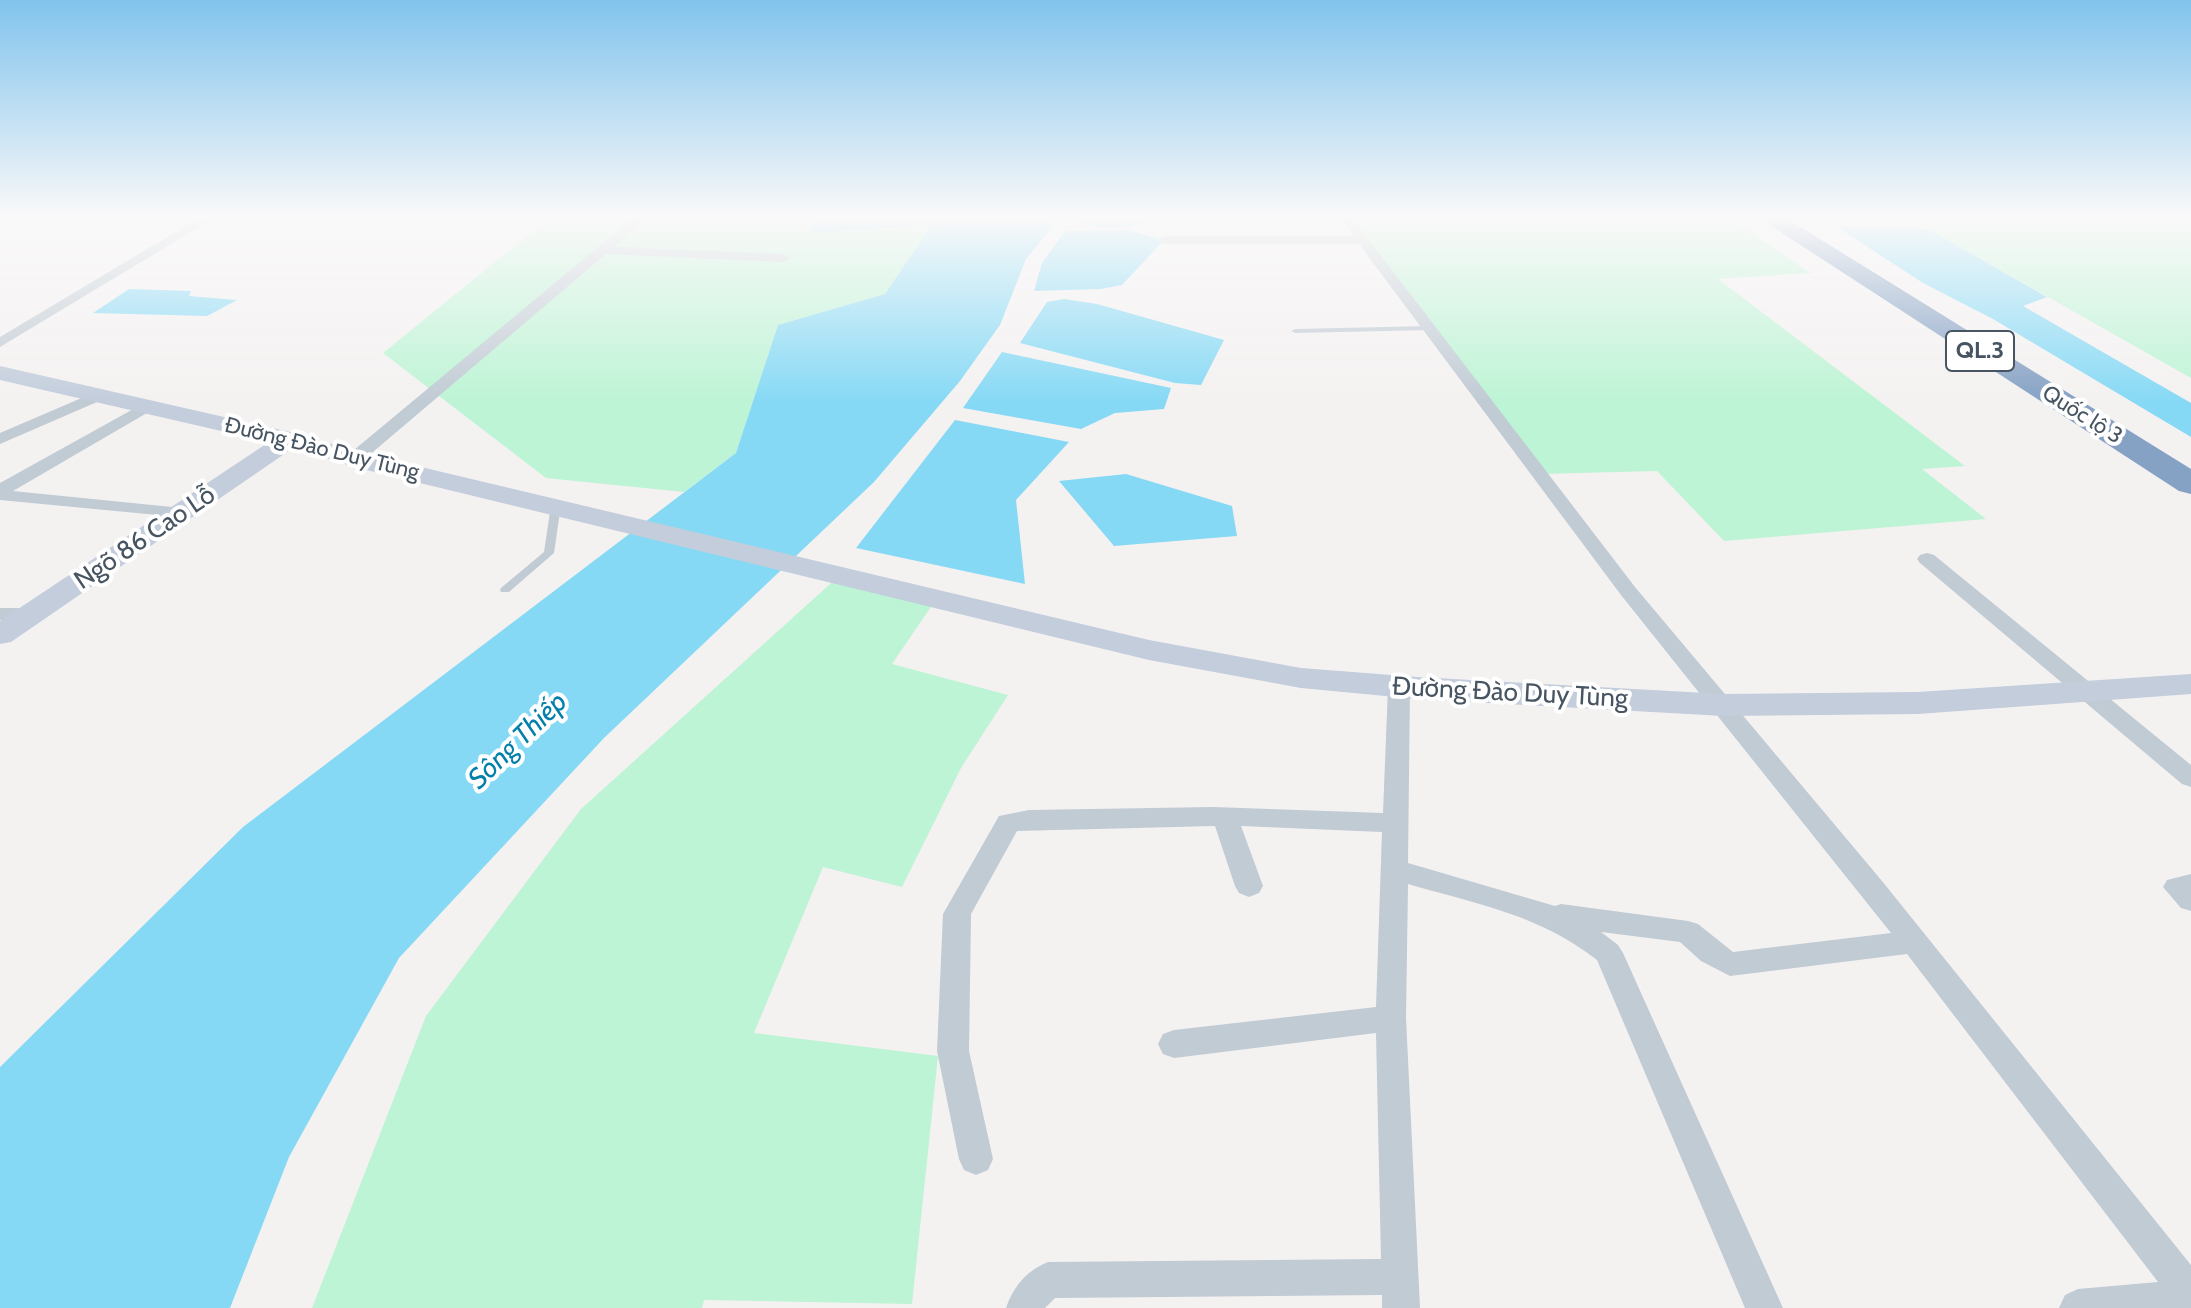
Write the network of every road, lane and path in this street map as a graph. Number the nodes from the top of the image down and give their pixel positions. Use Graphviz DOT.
graph roads {
  1 [pos="106,279"];
  2 [pos="572,279"];
  3 [pos="1391,279"];
  4 [pos="1867,279"];
  5 [pos="1429,328"];
  6 [pos="1295,331"];
  7 [pos="0,343"];
  8 [pos="0,373"];
  9 [pos="98,396"];
  10 [pos="146,407"];
  11 [pos="0,439"];
  12 [pos="290,439"];
  13 [pos="354,459"];
  14 [pos="2191,484"];
  15 [pos="0,493"];
  16 [pos="556,505"];
  17 [pos="182,514"];
  18 [pos="1927,559"];
  19 [pos="505,590"];
  20 [pos="0,614"];
  21 [pos="32,614"];
  22 [pos="0,635"];
  23 [pos="2191,684"];
  24 [pos="1399,687"];
  25 [pos="2087,691"];
  26 [pos="1724,705"];
  27 [pos="2191,778"];
  28 [pos="1225,817"];
  29 [pos="1397,824"];
  30 [pos="1396,870"];
  31 [pos="2191,885"];
  32 [pos="1249,886"];
  33 [pos="2191,900"];
  34 [pos="1542,912"];
  35 [pos="1914,942"];
  36 [pos="1391,1018"];
  37 [pos="1174,1044"];
  38 [pos="976,1159"];
  39 [pos="2187,1284"];
  40 [pos="1401,1292"];
  41 [pos="1025,1308"];
  42 [pos="1764,1308"];
  43 [pos="2078,1308"];
  1 -- 7 [label="street"];
  2 -- 13 [label="street"];
  3 -- 5 [label="street"];
  4 -- 14 [label="highway, Quốc lộ 3 / QL.3"];
  5 -- 6 [label="lane"];
  5 -- 26 [label="street"];
  8 -- 9 [label="street, Đường Đào Duy Tùng"];
  9 -- 10 [label="street, Đường Đào Duy Tùng"];
  9 -- 11 [label="street"];
  10 -- 12 [label="street, Đường Đào Duy Tùng"];
  10 -- 15 [label="street"];
  12 -- 13 [label="street, Đường Đào Duy Tùng"];
  12 -- 17 [label="street, Ngõ 86 Cao Lỗ"];
  13 -- 16 [label="street, Đường Đào Duy Tùng"];
  15 -- 17 [label="street"];
  16 -- 19 [label="lane"];
  16 -- 24 [label="street, Đường Đào Duy Tùng"];
  17 -- 21 [label="street, Ngõ 86 Cao Lỗ"];
  18 -- 25 [label="street"];
  20 -- 21 [label="street"];
  21 -- 22 [label="street, Ngõ 86 Cao Lỗ"];
  23 -- 25 [label="street, Đường Đào Duy Tùng"];
  24 -- 26 [label="street, Đường Đào Duy Tùng"];
  24 -- 29 [label="street"];
  25 -- 26 [label="street, Đường Đào Duy Tùng"];
  25 -- 27 [label="street"];
  26 -- 35 [label="street"];
  28 -- 29 [label="street"];
  28 -- 32 [label="street"];
  28 -- 38 [label="street"];
  29 -- 30 [label="street"];
  30 -- 34 [label="street"];
  30 -- 36 [label="street"];
  31 -- 33 [label="street"];
  34 -- 35 [label="street"];
  34 -- 42 [label="street"];
  35 -- 39 [label="street"];
  36 -- 37 [label="street"];
  36 -- 40 [label="street"];
  39 -- 43 [label="street"];
  40 -- 41 [label="street"];
}
